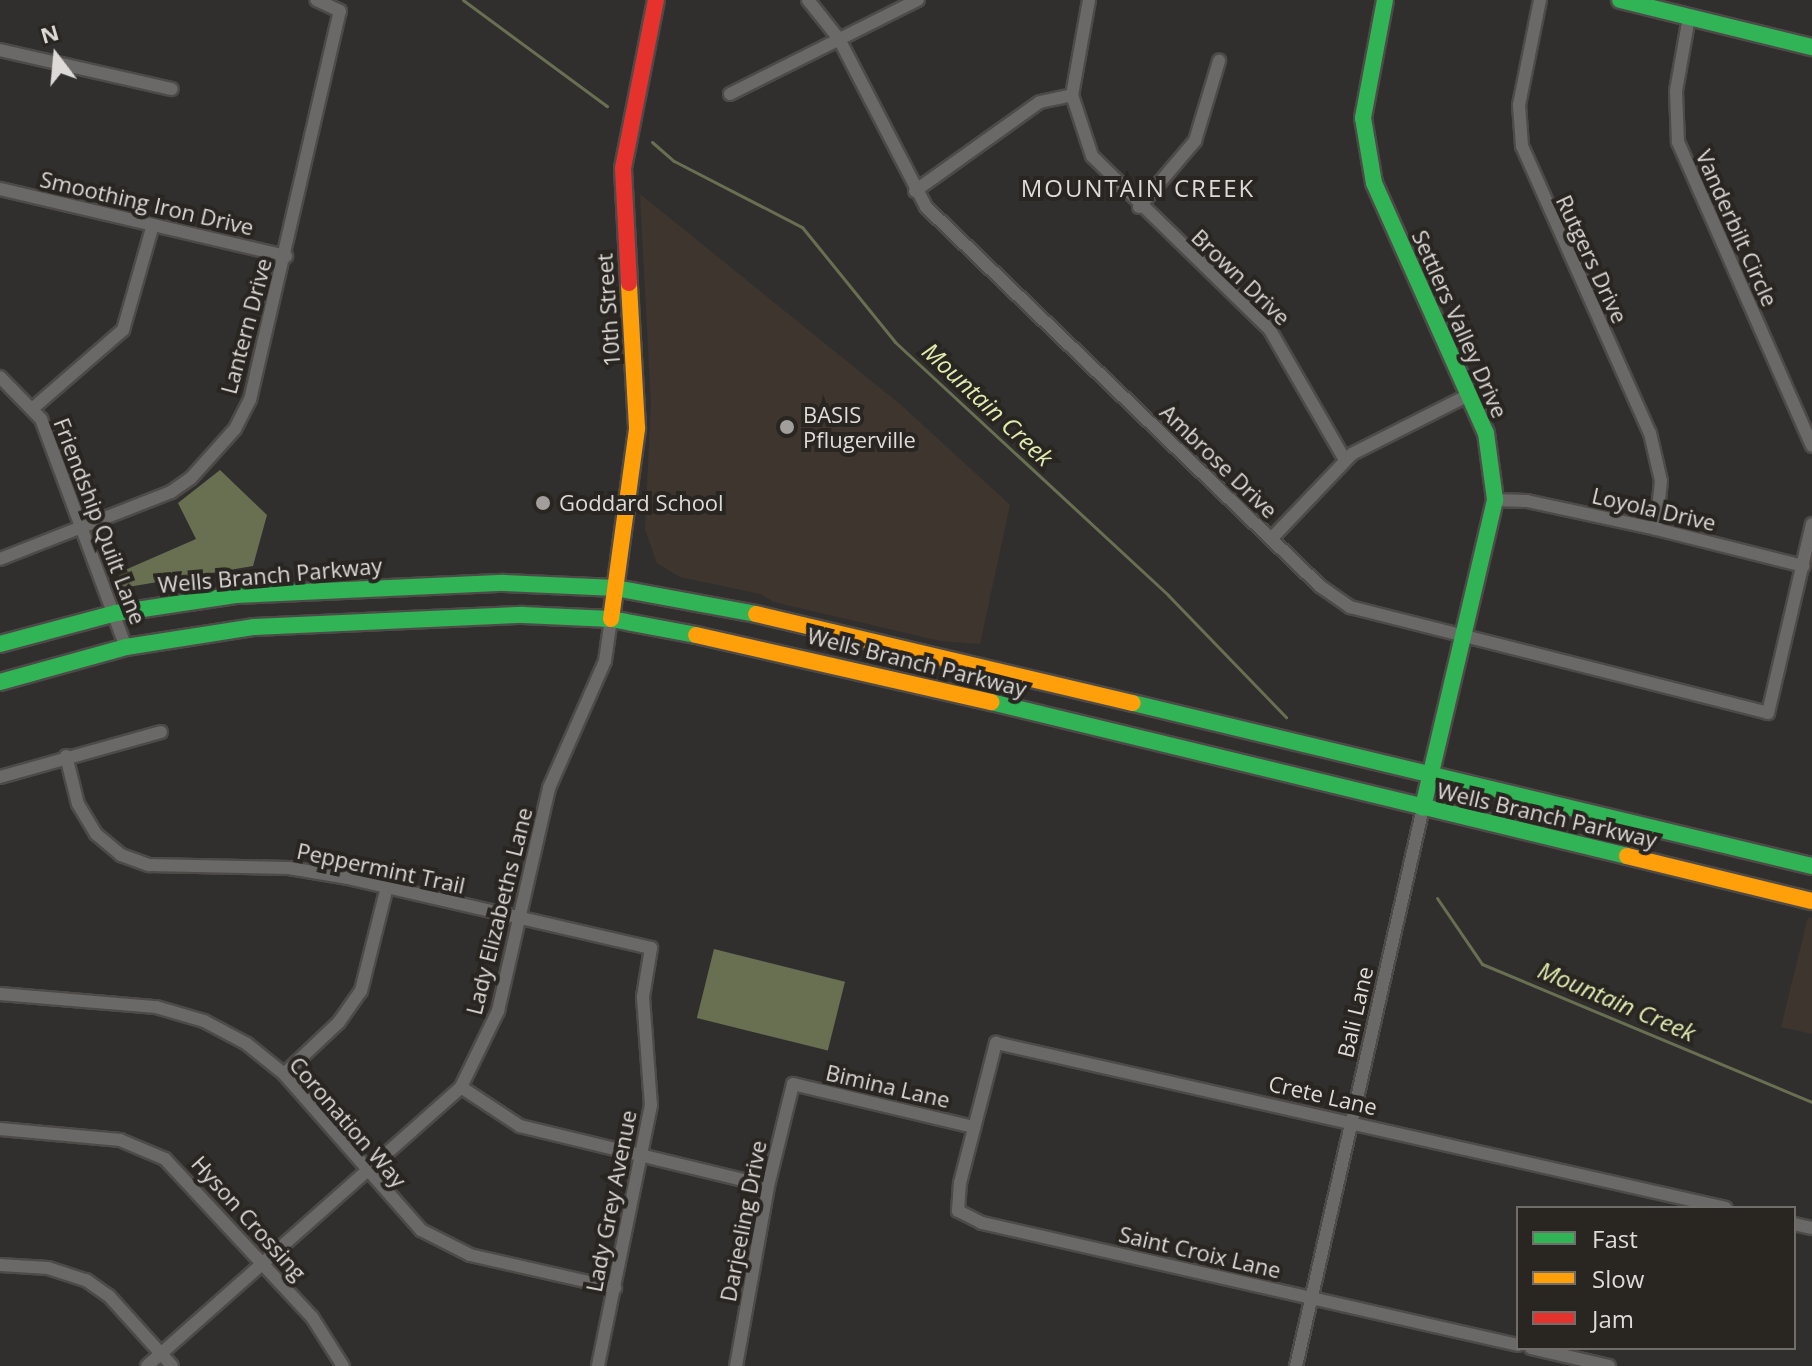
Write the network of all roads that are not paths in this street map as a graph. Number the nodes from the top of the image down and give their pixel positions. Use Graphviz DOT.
graph roads {
  1 [pos="316,0"];
  2 [pos="656,0"];
  3 [pos="808,0"];
  4 [pos="918,0"];
  5 [pos="1089,0"];
  6 [pos="1385,0"];
  7 [pos="1540,0"];
  8 [pos="1620,0"];
  9 [pos="1689,17"];
  10 [pos="839,39"];
  11 [pos="1812,47"];
  12 [pos="0,50"];
  13 [pos="1219,61"];
  14 [pos="172,89"];
  15 [pos="730,94"];
  16 [pos="1072,95"];
  17 [pos="0,189"];
  18 [pos="915,191"];
  19 [pos="1139,207"];
  20 [pos="153,225"];
  21 [pos="286,256"];
  22 [pos="0,377"];
  23 [pos="1469,395"];
  24 [pos="32,409"];
  25 [pos="1812,446"];
  26 [pos="1345,460"];
  27 [pos="1495,500"];
  28 [pos="1812,524"];
  29 [pos="85,527"];
  30 [pos="1656,529"];
  31 [pos="1271,539"];
  32 [pos="0,559"];
  33 [pos="1803,566"];
  34 [pos="616,588"];
  35 [pos="116,613"];
  36 [pos="611,619"];
  37 [pos="1464,638"];
  38 [pos="0,644"];
  39 [pos="126,647"];
  40 [pos="0,682"];
  41 [pos="161,732"];
  42 [pos="66,756"];
  43 [pos="1431,774"];
  44 [pos="0,777"];
  45 [pos="1423,808"];
  46 [pos="1812,866"];
  47 [pos="387,887"];
  48 [pos="1812,901"];
  49 [pos="521,919"];
  50 [pos="651,948"];
  51 [pos="0,994"];
  52 [pos="284,1074"];
  53 [pos="793,1084"];
  54 [pos="461,1087"];
  55 [pos="1351,1122"];
  56 [pos="973,1127"];
  57 [pos="0,1129"];
  58 [pos="638,1155"];
  59 [pos="367,1174"];
  60 [pos="768,1186"];
  61 [pos="1717,1206"];
  62 [pos="264,1263"];
  63 [pos="0,1265"];
  64 [pos="615,1288"];
  65 [pos="1311,1297"];
  66 [pos="1516,1345"];
  67 [pos="1540,1350"];
  68 [pos="161,1354"];
  69 [pos="147,1366"];
  70 [pos="172,1366"];
  71 [pos="343,1366"];
  72 [pos="598,1366"];
  73 [pos="736,1366"];
  74 [pos="1296,1366"];
  75 [pos="1609,1366"];
  1 -- 21 [label="street, Lantern Drive"];
  2 -- 34 [label="main road, 10th Street"];
  3 -- 10 [label="street, Ambrose Drive"];
  4 -- 10 [label="street"];
  5 -- 16 [label="street, Brown Drive"];
  6 -- 23 [label="main road, Settlers Valley Drive"];
  7 -- 30 [label="street, Rutgers Drive"];
  8 -- 9 [label="main road"];
  9 -- 11 [label="main road"];
  9 -- 25 [label="street, Vanderbilt Circle"];
  10 -- 15 [label="street"];
  10 -- 18 [label="street, Ambrose Drive"];
  12 -- 14 [label="street"];
  13 -- 19 [label="street"];
  16 -- 18 [label="street"];
  16 -- 19 [label="street, Brown Drive"];
  17 -- 20 [label="street, Smoothing Iron Drive"];
  18 -- 31 [label="street, Ambrose Drive"];
  19 -- 26 [label="street, Brown Drive"];
  20 -- 21 [label="street, Smoothing Iron Drive"];
  20 -- 24 [label="street"];
  21 -- 29 [label="street, Lantern Drive"];
  22 -- 24 [label="street, Friendship Quilt Lane"];
  23 -- 26 [label="street"];
  23 -- 27 [label="main road, Settlers Valley Drive"];
  24 -- 29 [label="street, Friendship Quilt Lane"];
  26 -- 31 [label="street"];
  27 -- 30 [label="street, Loyola Drive"];
  27 -- 37 [label="main road, Settlers Valley Drive"];
  28 -- 33 [label="street"];
  29 -- 32 [label="street, Lantern Drive"];
  29 -- 35 [label="street, Friendship Quilt Lane"];
  30 -- 33 [label="street, Loyola Drive"];
  31 -- 37 [label="street, Ambrose Drive"];
  33 -- 37 [label="street, Ambrose Drive"];
  34 -- 35 [label="main road, Wells Branch Parkway"];
  34 -- 36 [label="main road, 10th Street"];
  34 -- 43 [label="main road, Wells Branch Parkway"];
  35 -- 38 [label="main road, Wells Branch Parkway"];
  35 -- 39 [label="street, Friendship Quilt Lane"];
  36 -- 39 [label="main road, Wells Branch Parkway"];
  36 -- 45 [label="main road, Wells Branch Parkway"];
  36 -- 49 [label="street, Lady Elizabeths Lane"];
  37 -- 43 [label="main road, Settlers Valley Drive"];
  39 -- 40 [label="main road, Wells Branch Parkway"];
  41 -- 42 [label="street"];
  42 -- 44 [label="street"];
  42 -- 47 [label="street, Peppermint Trail"];
  43 -- 45 [label="main road, Settlers Valley Drive"];
  43 -- 46 [label="main road, Wells Branch Parkway"];
  45 -- 48 [label="main road, Wells Branch Parkway"];
  45 -- 55 [label="street, Bali Lane"];
  47 -- 49 [label="street, Peppermint Trail"];
  47 -- 52 [label="street"];
  49 -- 50 [label="street, Peppermint Trail"];
  49 -- 54 [label="street, Lady Elizabeths Lane"];
  50 -- 58 [label="street, Lady Grey Avenue"];
  51 -- 52 [label="street, Coronation Way"];
  52 -- 59 [label="street, Coronation Way"];
  53 -- 56 [label="street, Bimina Lane"];
  53 -- 60 [label="street, Darjeeling Drive"];
  54 -- 58 [label="street"];
  54 -- 59 [label="street, Lady Elizabeths Lane"];
  55 -- 56 [label="street, Crete Lane"];
  55 -- 61 [label="street, Crete Lane"];
  55 -- 65 [label="street, Bali Lane"];
  56 -- 65 [label="street, Saint Croix Lane"];
  57 -- 62 [label="street, Hyson Crossing"];
  58 -- 60 [label="street"];
  58 -- 64 [label="street, Lady Grey Avenue"];
  59 -- 62 [label="street, Lady Elizabeths Lane"];
  59 -- 64 [label="street, Coronation Way"];
  60 -- 73 [label="street, Darjeeling Drive"];
  62 -- 68 [label="street, Lady Elizabeths Lane"];
  62 -- 71 [label="street, Hyson Crossing"];
  63 -- 68 [label="street"];
  64 -- 72 [label="street, Lady Grey Avenue"];
  65 -- 66 [label="street, Saint Croix Lane"];
  65 -- 74 [label="street, Bali Lane"];
  67 -- 75 [label="street"];
  68 -- 69 [label="street, Lady Elizabeths Lane"];
  68 -- 70 [label="street"];
}
